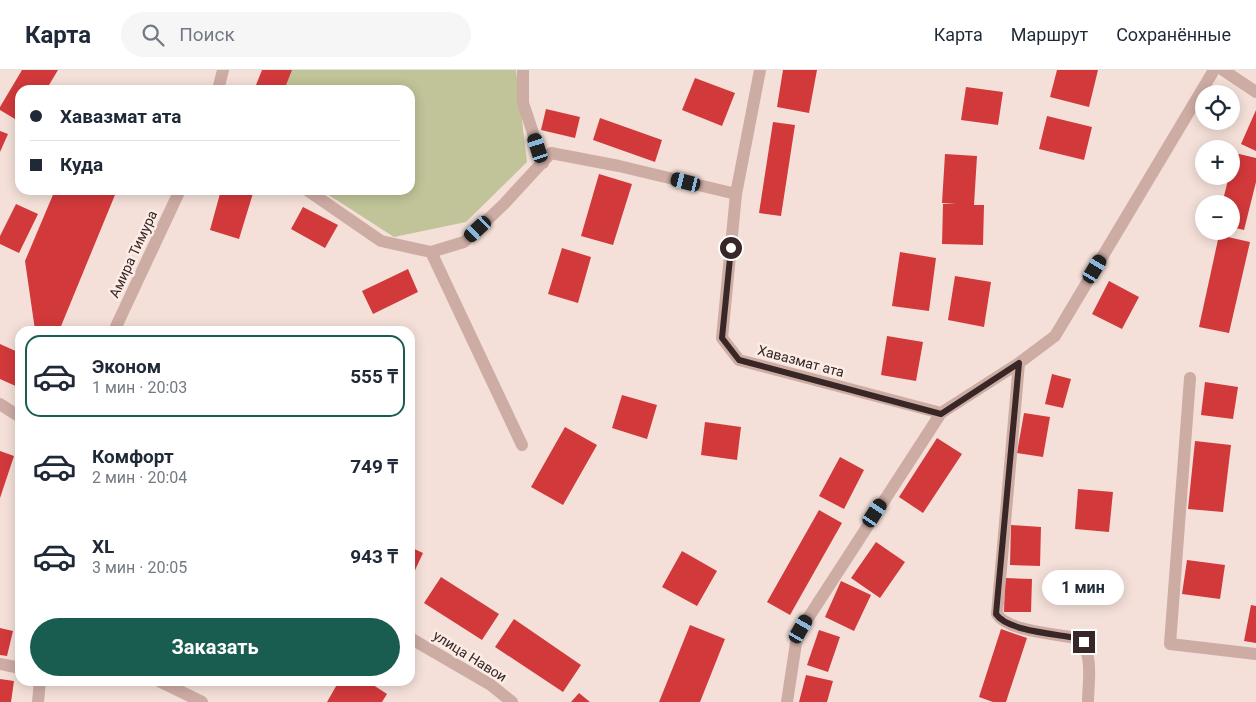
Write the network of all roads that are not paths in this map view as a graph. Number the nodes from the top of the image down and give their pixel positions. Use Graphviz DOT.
graph roads {
  1 [pos="223,70"];
  2 [pos="524,70"];
  3 [pos="760,70"];
  4 [pos="1214,70"];
  5 [pos="1223,70"];
  6 [pos="219,85"];
  7 [pos="1256,92"];
  8 [pos="543,163"];
  9 [pos="736,194"];
  10 [pos="178,195"];
  11 [pos="314,195"];
  12 [pos="431,252"];
  13 [pos="116,326"];
  14 [pos="1019,363"];
  15 [pos="1190,378"];
  16 [pos="0,404"];
  17 [pos="15,414"];
  18 [pos="941,414"];
  19 [pos="522,445"];
  20 [pos="415,641"];
  21 [pos="1256,654"];
  22 [pos="0,664"];
  23 [pos="15,667"];
  24 [pos="40,686"];
  25 [pos="170,686"];
  26 [pos="38,702"];
  27 [pos="202,702"];
  28 [pos="512,702"];
  29 [pos="787,702"];
  30 [pos="1088,702"];
  1 -- 6 [label="street"];
  2 -- 8 [label="street"];
  3 -- 9 [label="street, Хавазмат ата"];
  4 -- 14 [label="street"];
  5 -- 7 [label="street"];
  8 -- 9 [label="street"];
  8 -- 12 [label="street"];
  9 -- 18 [label="street, Хавазмат ата"];
  10 -- 13 [label="street, Амира Тимура"];
  11 -- 12 [label="street"];
  12 -- 19 [label="street"];
  14 -- 18 [label="street"];
  14 -- 30 [label="street"];
  15 -- 21 [label="street"];
  16 -- 17 [label="street"];
  18 -- 29 [label="street"];
  20 -- 28 [label="street, улица Навои"];
  22 -- 23 [label="street"];
  24 -- 26 [label="street"];
  25 -- 27 [label="street"];
}
